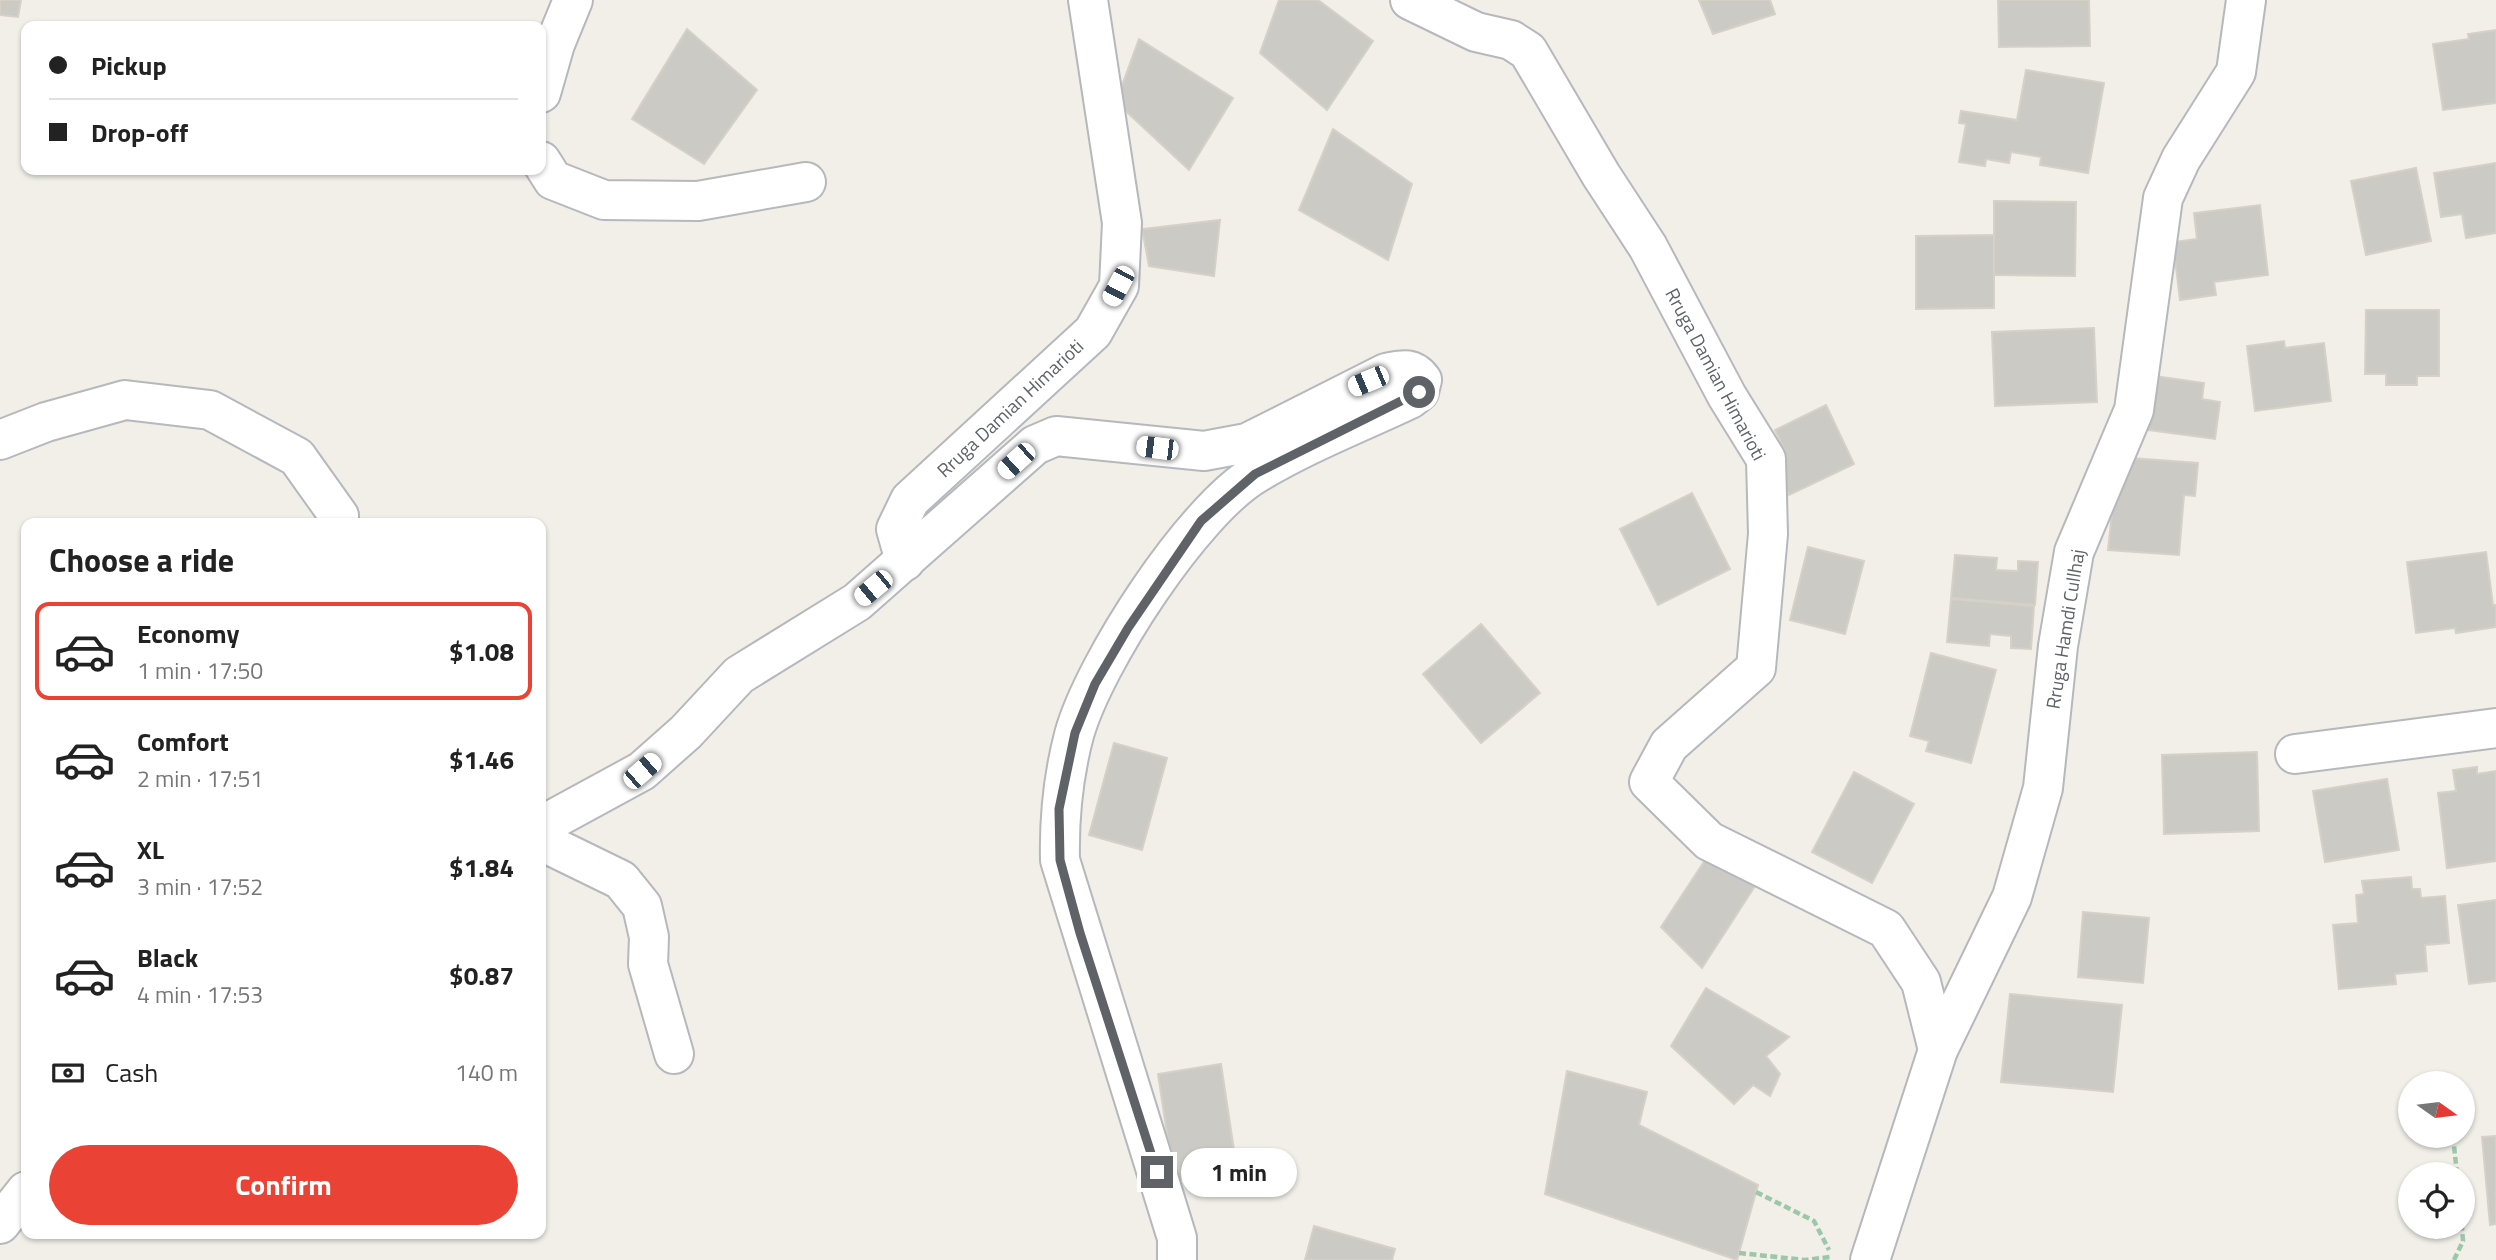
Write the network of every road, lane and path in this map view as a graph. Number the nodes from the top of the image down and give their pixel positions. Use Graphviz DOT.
graph roads {
  1 [pos="573,0"];
  2 [pos="1088,0"];
  3 [pos="1410,0"];
  4 [pos="2246,0"];
  5 [pos="546,76"];
  6 [pos="546,169"];
  7 [pos="806,182"];
  8 [pos="0,440"];
  9 [pos="338,518"];
  10 [pos="905,561"];
  11 [pos="2496,728"];
  12 [pos="2295,754"];
  13 [pos="546,822"];
  14 [pos="546,843"];
  15 [pos="1938,1050"];
  16 [pos="674,1054"];
  17 [pos="1756,1192"];
  18 [pos="21,1197"];
  19 [pos="0,1224"];
  20 [pos="2463,1239"];
  21 [pos="1739,1254"];
  22 [pos="1178,1260"];
  23 [pos="1870,1260"];
  24 [pos="2454,1260"];
  1 -- 5 [label="street"];
  2 -- 10 [label="street, Rruga Damian Himarioti"];
  3 -- 15 [label="street, Rruga Damian Himarioti"];
  4 -- 15 [label="street, Rruga Hamdi Cullhaj"];
  6 -- 7 [label="street"];
  8 -- 9 [label="street"];
  10 -- 13 [label="street"];
  10 -- 22 [label="street"];
  11 -- 12 [label="street"];
  14 -- 16 [label="street"];
  15 -- 23 [label="street, Rruga Hamdi Cullhaj"];
  17 -- 21 [label="path"];
  18 -- 19 [label="street"];
  20 -- 24 [label="path"];
}
